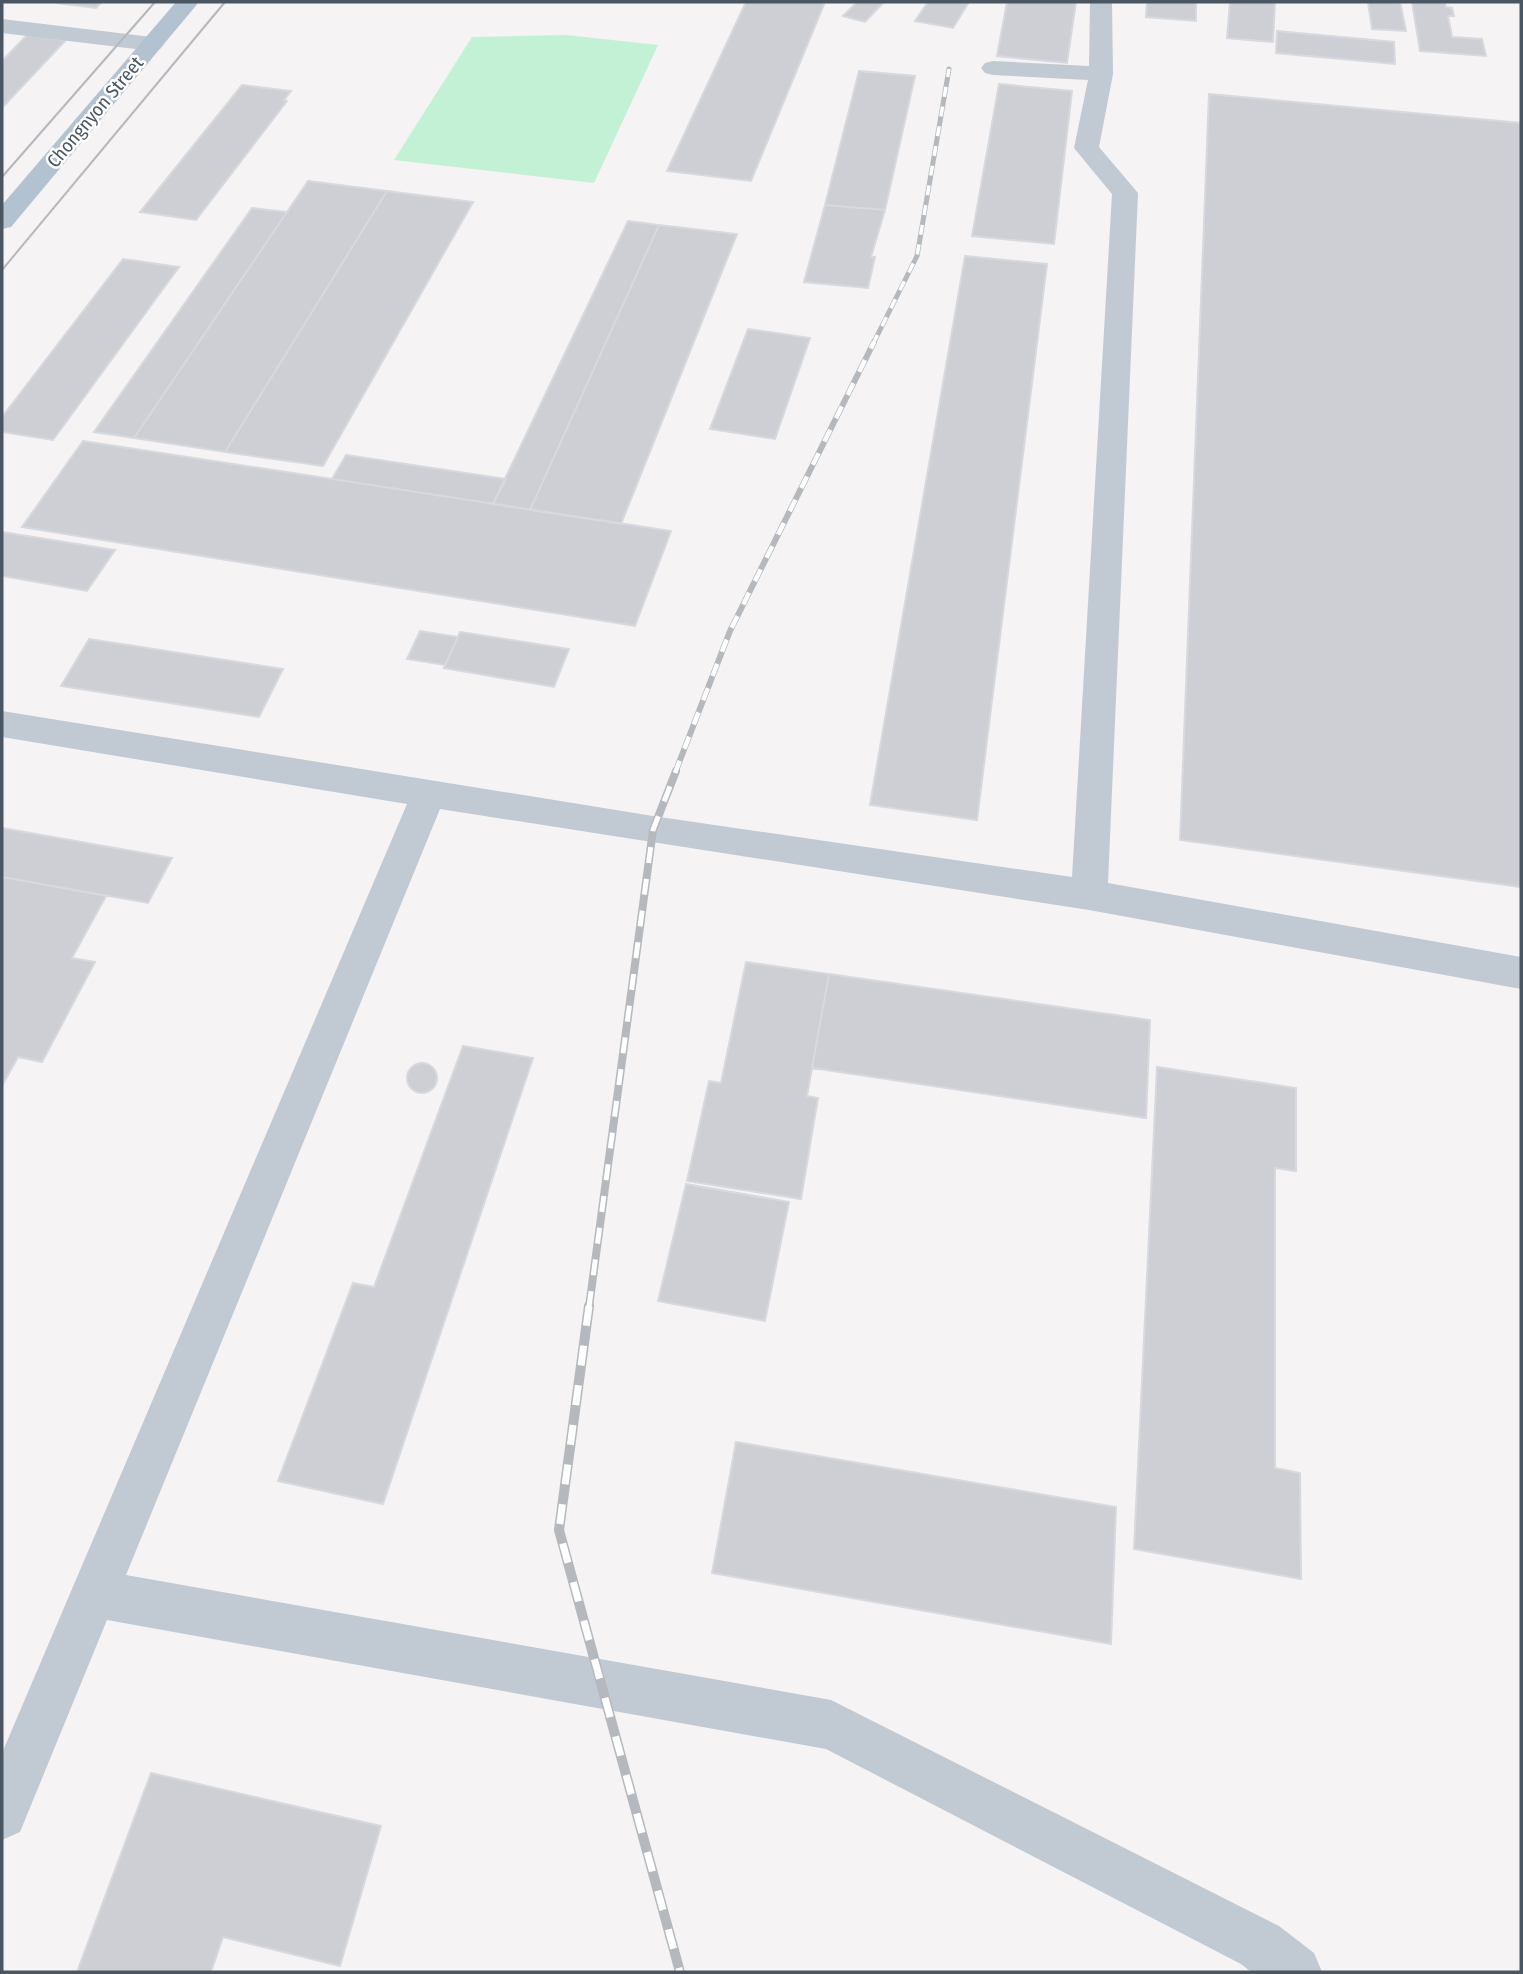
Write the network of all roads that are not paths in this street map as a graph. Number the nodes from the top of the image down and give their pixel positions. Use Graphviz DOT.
graph roads {
  1 [pos="188,2"];
  2 [pos="1101,2"];
  3 [pos="2,26"];
  4 [pos="152,44"];
  5 [pos="993,68"];
  6 [pos="1101,74"];
  7 [pos="2,221"];
  8 [pos="2,724"];
  9 [pos="429,793"];
  10 [pos="1088,895"];
  11 [pos="1521,973"];
  12 [pos="95,1594"];
  13 [pos="2,1814"];
  14 [pos="1295,1972"];
  1 -- 4 [label="main road, Chongnyon Street"];
  2 -- 6 [label="street"];
  3 -- 4 [label="street"];
  4 -- 7 [label="main road, Chongnyon Street"];
  5 -- 6 [label="street"];
  6 -- 10 [label="street"];
  8 -- 9 [label="street"];
  9 -- 10 [label="street"];
  9 -- 12 [label="street"];
  10 -- 11 [label="street"];
  12 -- 13 [label="street"];
  12 -- 14 [label="street"];
}
